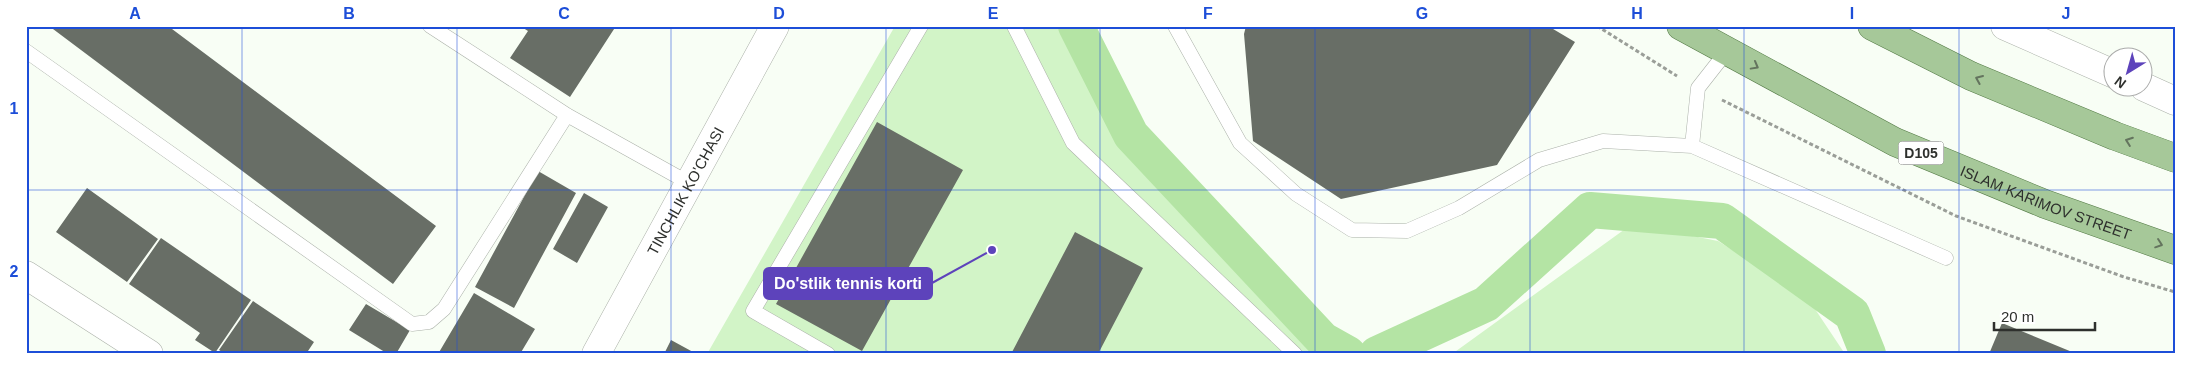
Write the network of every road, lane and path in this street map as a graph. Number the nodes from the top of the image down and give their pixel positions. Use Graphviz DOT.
graph roads {
  1 [pos="430,26"];
  2 [pos="775,26"];
  3 [pos="921,26"];
  4 [pos="1014,26"];
  5 [pos="1175,26"];
  6 [pos="1681,26"];
  7 [pos="1872,26"];
  8 [pos="2005,26"];
  9 [pos="26,51"];
  10 [pos="1727,51"];
  11 [pos="2104,70"];
  12 [pos="2154,92"];
  13 [pos="2175,101"];
  14 [pos="567,115"];
  15 [pos="1692,146"];
  16 [pos="2175,158"];
  17 [pos="689,183"];
  18 [pos="2175,250"];
  19 [pos="1946,258"];
  20 [pos="26,275"];
  21 [pos="149,354"];
  22 [pos="596,354"];
  23 [pos="828,354"];
  24 [pos="1294,354"];
  1 -- 14 [label="lane"];
  2 -- 17 [label="street, TINCHLIK KO'CHASI"];
  3 -- 23 [label="lane"];
  4 -- 24 [label="lane"];
  5 -- 15 [label="lane"];
  6 -- 10 [label="main road, ISLAM KARIMOV STREET / D105"];
  16 -- 7 [label="main road, one-way"];
  8 -- 11 [label="street"];
  9 -- 14 [label="lane"];
  10 -- 15 [label="lane"];
  10 -- 18 [label="main road, ISLAM KARIMOV STREET / D105, one-way"];
  12 -- 13 [label="street"];
  14 -- 17 [label="lane"];
  15 -- 19 [label="lane"];
  17 -- 22 [label="street, TINCHLIK KO'CHASI"];
  20 -- 21 [label="street"];
}
